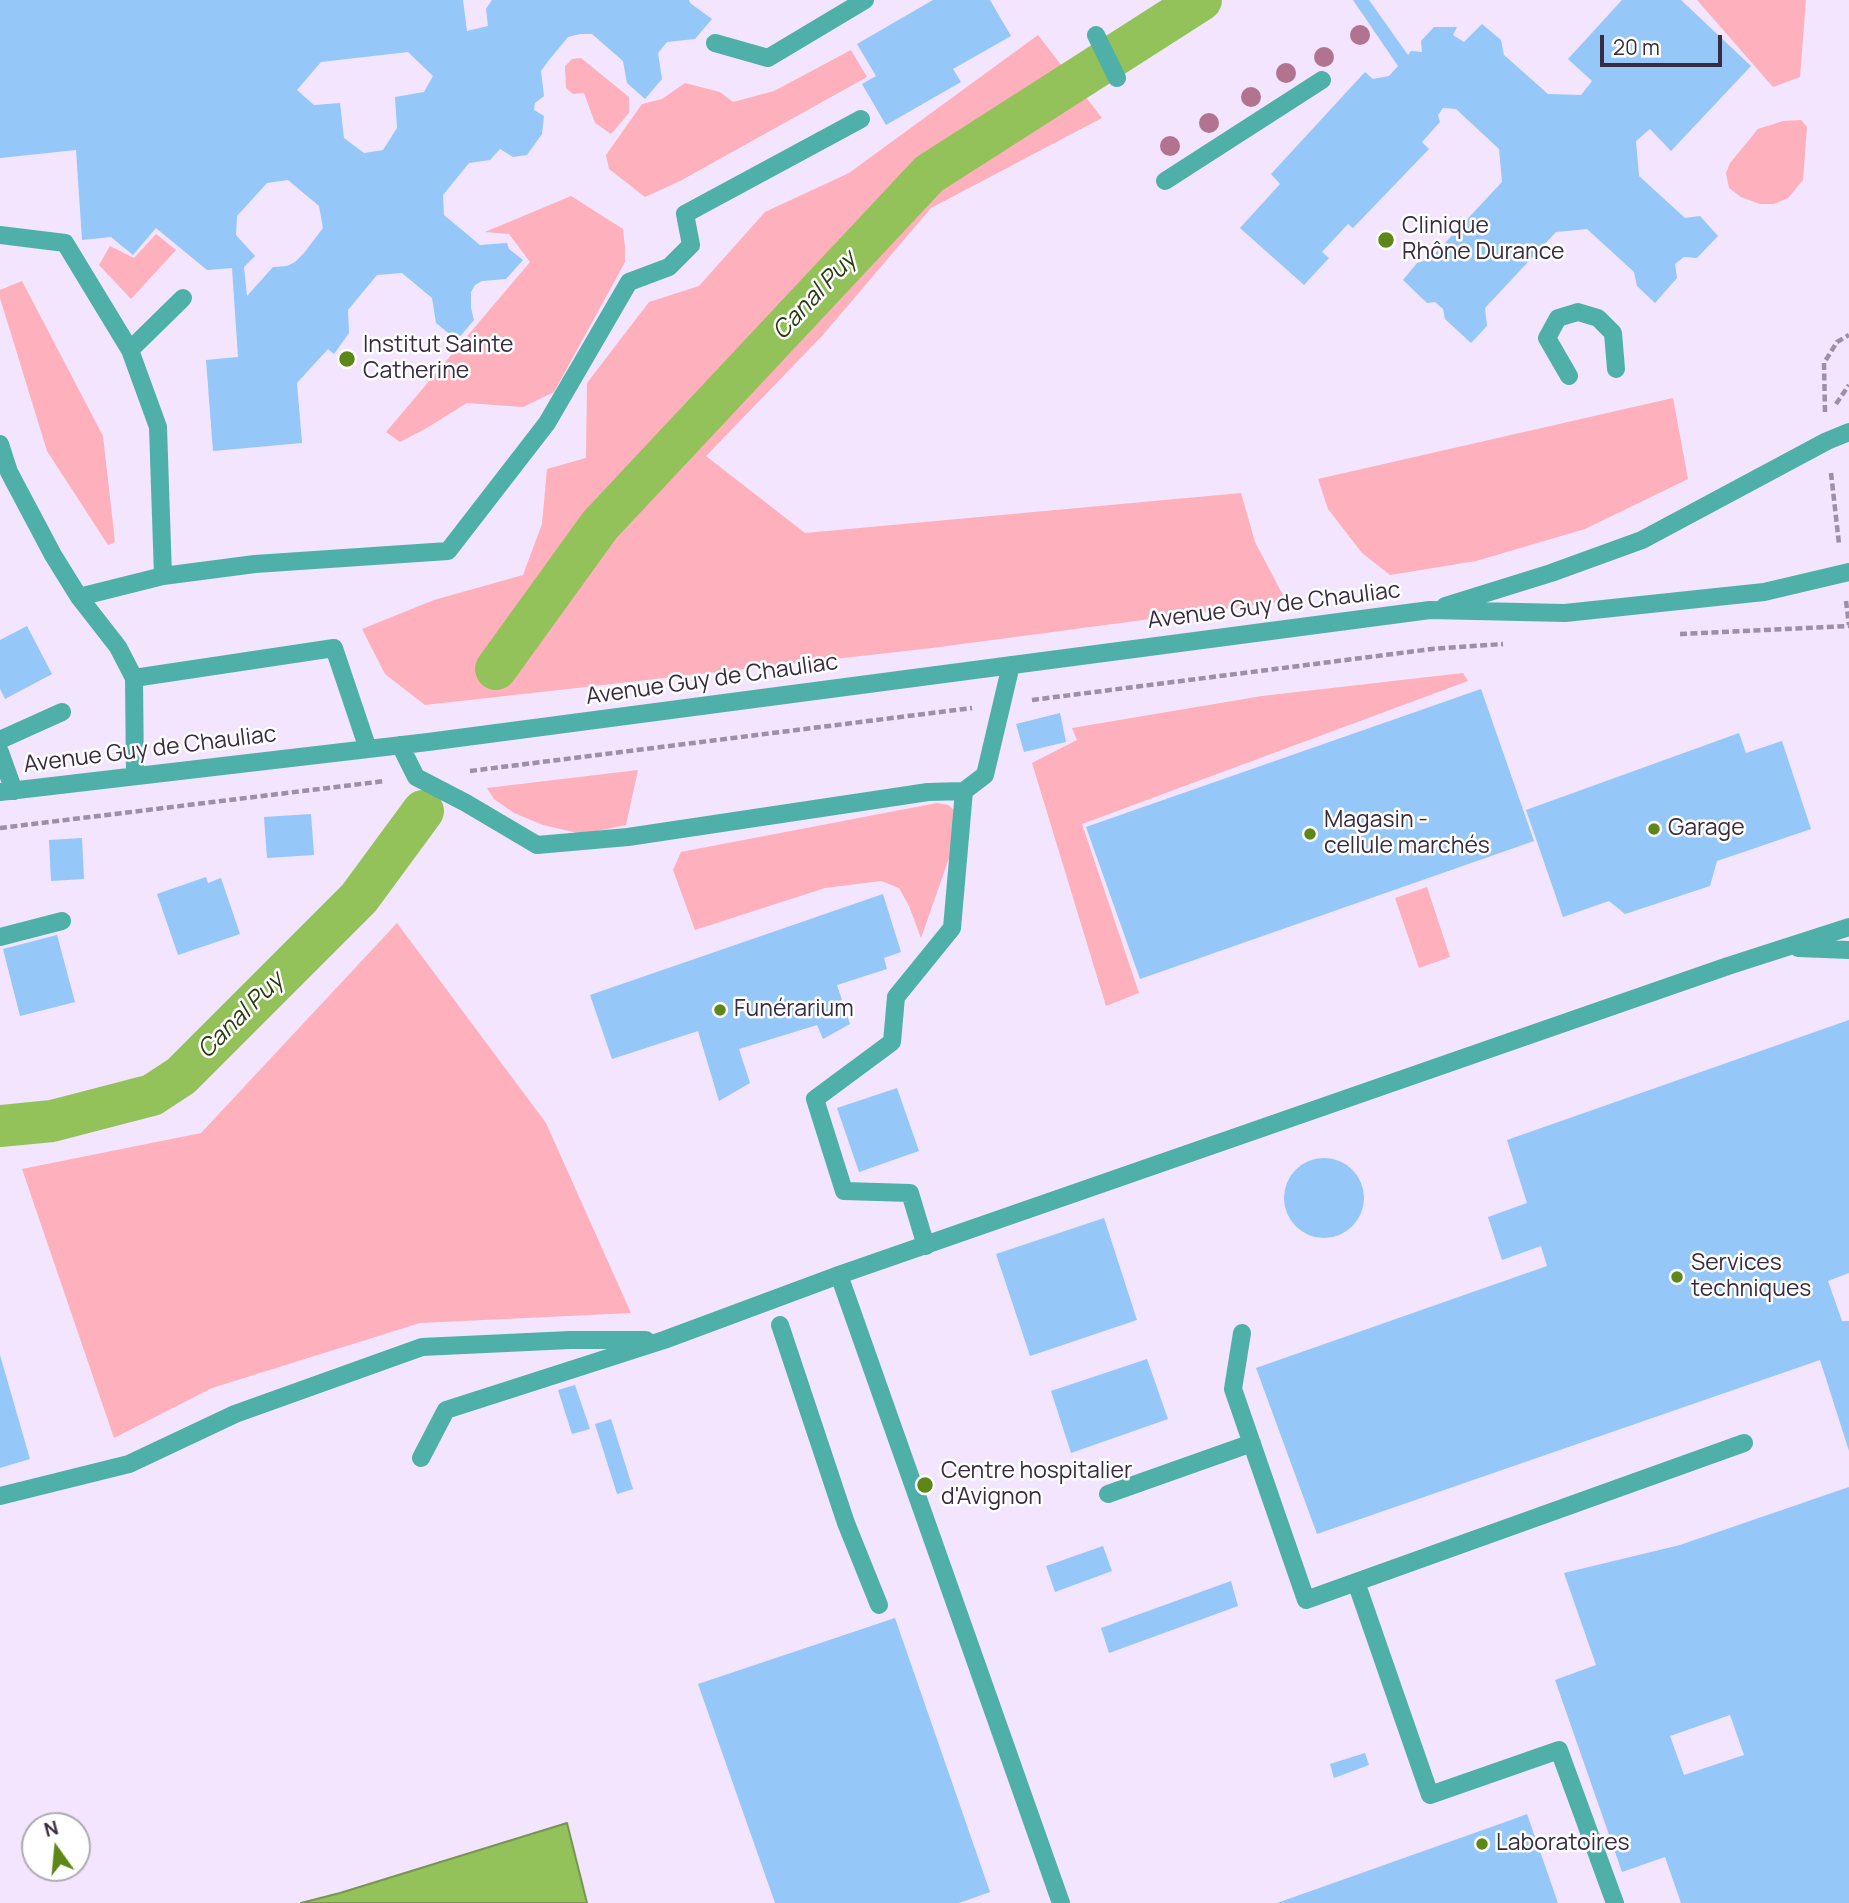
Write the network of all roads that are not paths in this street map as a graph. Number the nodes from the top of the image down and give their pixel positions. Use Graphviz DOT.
graph roads {
  1 [pos="865,0"];
  2 [pos="1096,35"];
  3 [pos="715,43"];
  4 [pos="1117,78"];
  5 [pos="1322,80"];
  6 [pos="861,120"];
  7 [pos="1166,181"];
  8 [pos="0,236"];
  9 [pos="183,298"];
  10 [pos="130,350"];
  11 [pos="1616,369"];
  12 [pos="1569,376"];
  13 [pos="1849,432"];
  14 [pos="0,444"];
  15 [pos="1846,573"];
  16 [pos="163,576"];
  17 [pos="79,597"];
  18 [pos="1430,611"];
  19 [pos="1011,665"];
  20 [pos="134,678"];
  21 [pos="62,712"];
  22 [pos="0,740"];
  23 [pos="400,745"];
  24 [pos="368,749"];
  25 [pos="0,752"];
  26 [pos="135,776"];
  27 [pos="964,791"];
  28 [pos="7,792"];
  29 [pos="62,921"];
  30 [pos="1849,927"];
  31 [pos="0,937"];
  32 [pos="1788,947"];
  33 [pos="1849,950"];
  34 [pos="926,1246"];
  35 [pos="839,1275"];
  36 [pos="780,1325"];
  37 [pos="1242,1333"];
  38 [pos="664,1340"];
  39 [pos="1252,1443"];
  40 [pos="1744,1443"];
  41 [pos="421,1458"];
  42 [pos="1108,1494"];
  43 [pos="0,1496"];
  44 [pos="1356,1582"];
  45 [pos="879,1605"];
  46 [pos="1061,1903"];
  47 [pos="1615,1903"];
  1 -- 3 [label="street"];
  2 -- 4 [label="street"];
  5 -- 7 [label="street"];
  6 -- 16 [label="street"];
  8 -- 10 [label="street"];
  9 -- 10 [label="street"];
  10 -- 16 [label="street"];
  11 -- 12 [label="street"];
  13 -- 18 [label="street, Avenue Guy de Chauliac"];
  14 -- 17 [label="street"];
  15 -- 18 [label="street, Avenue Guy de Chauliac"];
  16 -- 17 [label="street"];
  17 -- 20 [label="street"];
  18 -- 19 [label="street, Avenue Guy de Chauliac"];
  19 -- 23 [label="street, Avenue Guy de Chauliac"];
  19 -- 27 [label="street"];
  20 -- 24 [label="street"];
  20 -- 26 [label="street"];
  21 -- 22 [label="street"];
  23 -- 24 [label="street, Avenue Guy de Chauliac"];
  23 -- 27 [label="street"];
  24 -- 26 [label="street, Avenue Guy de Chauliac"];
  25 -- 28 [label="street"];
  26 -- 28 [label="street, Avenue Guy de Chauliac"];
  27 -- 34 [label="street"];
  29 -- 31 [label="street"];
  30 -- 32 [label="street"];
  32 -- 33 [label="street"];
  32 -- 34 [label="street"];
  34 -- 35 [label="street"];
  35 -- 38 [label="street"];
  35 -- 46 [label="street"];
  36 -- 45 [label="street"];
  37 -- 39 [label="street"];
  38 -- 41 [label="street"];
  38 -- 43 [label="street"];
  39 -- 42 [label="street"];
  39 -- 44 [label="street"];
  40 -- 44 [label="street"];
  44 -- 47 [label="street"];
}
